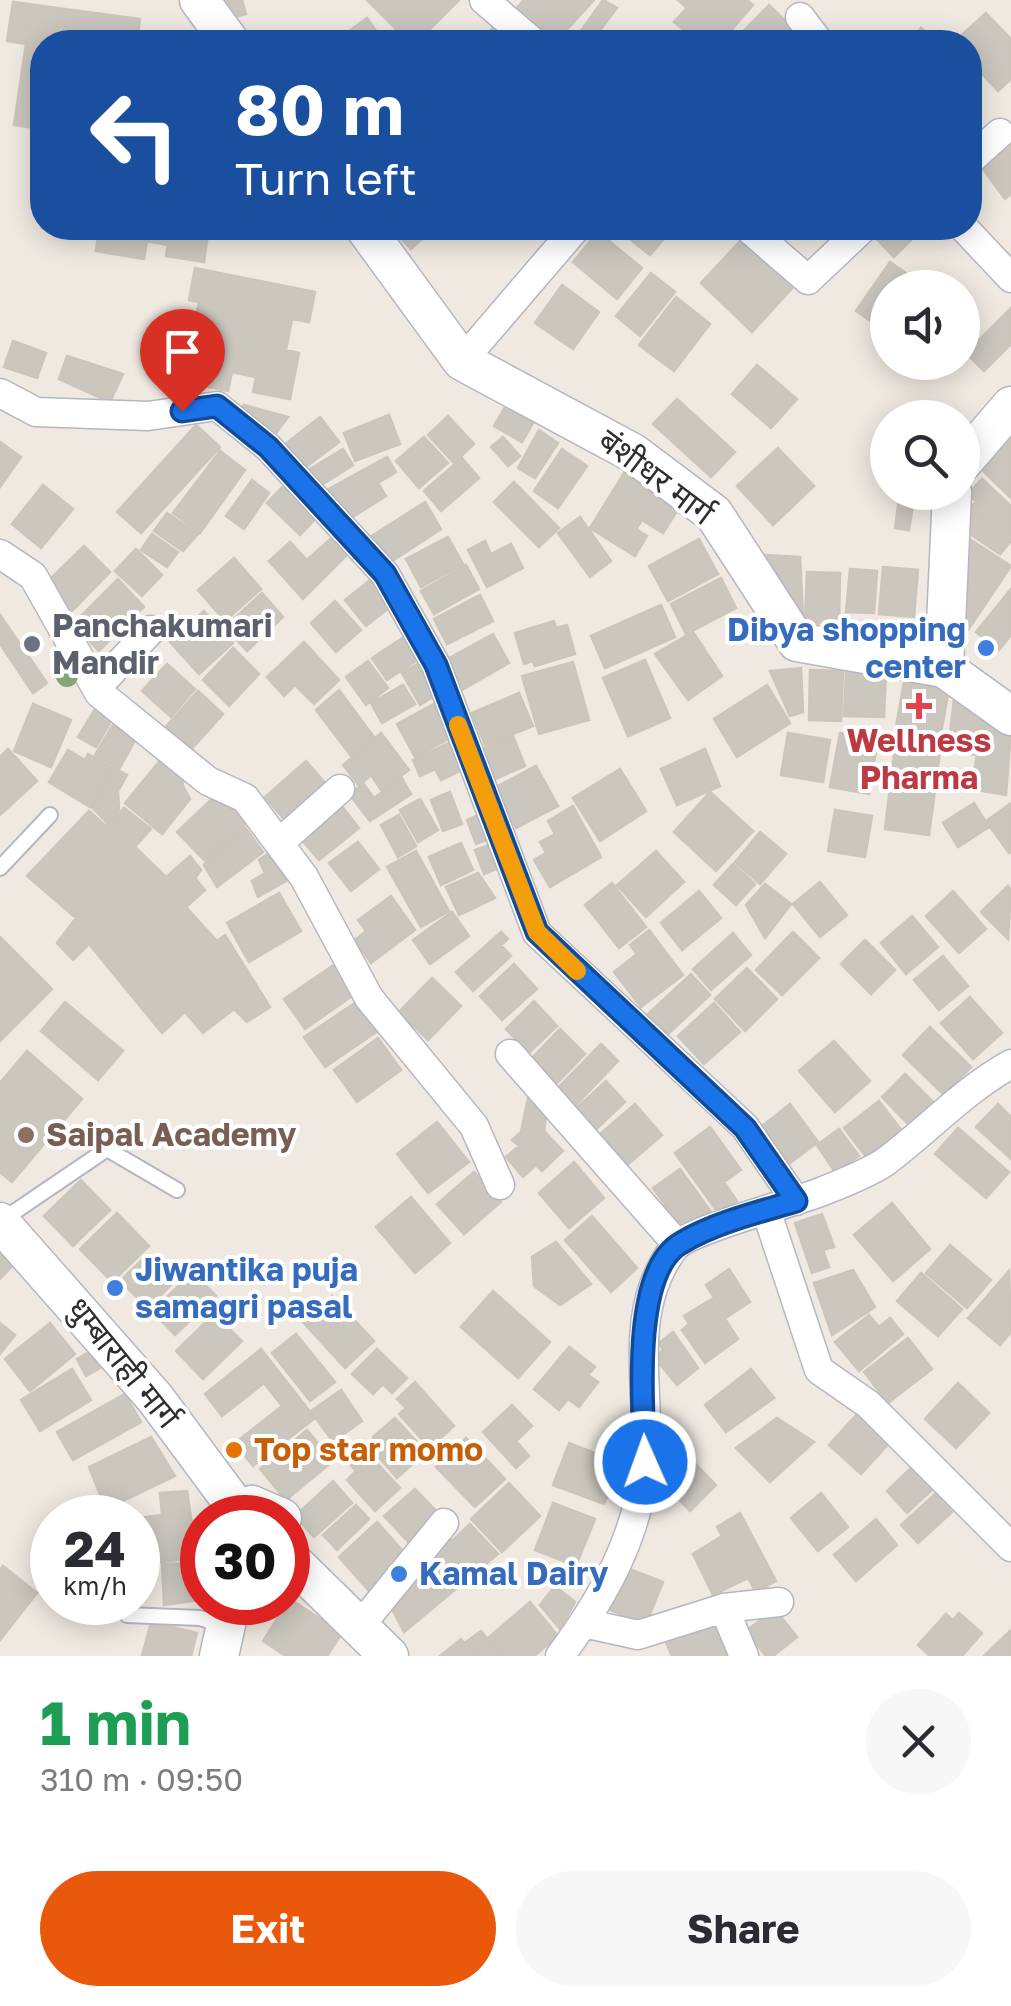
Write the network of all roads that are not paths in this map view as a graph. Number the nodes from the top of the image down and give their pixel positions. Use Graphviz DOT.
graph roads {
  1 [pos="199,0"];
  2 [pos="484,0"];
  3 [pos="800,17"];
  4 [pos="221,30"];
  5 [pos="520,30"];
  6 [pos="810,30"];
  7 [pos="1000,132"];
  8 [pos="982,149"];
  9 [pos="374,240"];
  10 [pos="566,240"];
  11 [pos="762,240"];
  12 [pos="850,240"];
  13 [pos="975,240"];
  14 [pos="1011,278"];
  15 [pos="462,361"];
  16 [pos="0,393"];
  17 [pos="1007,415"];
  18 [pos="980,444"];
  19 [pos="951,510"];
  20 [pos="0,554"];
  21 [pos="151,630"];
  22 [pos="944,668"];
  23 [pos="98,686"];
  24 [pos="1011,716"];
  25 [pos="340,789"];
  26 [pos="50,815"];
  27 [pos="279,843"];
  28 [pos="0,868"];
  29 [pos="510,1054"];
  30 [pos="1011,1064"];
  31 [pos="500,1185"];
  32 [pos="177,1190"];
  33 [pos="779,1206"];
  34 [pos="0,1222"];
  35 [pos="677,1244"];
  36 [pos="221,1495"];
  37 [pos="444,1523"];
  38 [pos="1011,1547"];
  39 [pos="310,1572"];
  40 [pos="779,1602"];
  41 [pos="724,1608"];
  42 [pos="160,1616"];
  43 [pos="584,1624"];
  44 [pos="359,1627"];
  45 [pos="226,1628"];
  46 [pos="389,1656"];
  47 [pos="560,1656"];
  48 [pos="744,1656"];
  1 -- 4 [label="main road"];
  2 -- 5 [label="street"];
  3 -- 6 [label="street"];
  7 -- 8 [label="street"];
  9 -- 15 [label="main road, बंशीधर मार्ग"];
  10 -- 15 [label="street"];
  11 -- 12 [label="street"];
  13 -- 14 [label="street"];
  15 -- 22 [label="main road, बंशीधर मार्ग"];
  16 -- 33 [label="street"];
  17 -- 18 [label="main road"];
  19 -- 22 [label="main road"];
  20 -- 23 [label="street"];
  21 -- 23 [label="street"];
  22 -- 24 [label="main road, बंशीधर मार्ग"];
  23 -- 27 [label="street"];
  25 -- 27 [label="street"];
  26 -- 28 [label="lane"];
  27 -- 31 [label="street"];
  29 -- 35 [label="street"];
  30 -- 33 [label="street"];
  32 -- 34 [label="lane"];
  33 -- 35 [label="street"];
  33 -- 38 [label="street"];
  34 -- 36 [label="main road, धुम्बाराही मार्ग"];
  35 -- 43 [label="street"];
  37 -- 44 [label="street"];
  39 -- 44 [label="main road"];
  40 -- 41 [label="street"];
  41 -- 43 [label="street"];
  41 -- 48 [label="street"];
  42 -- 45 [label="lane"];
  43 -- 47 [label="street"];
  44 -- 46 [label="main road"];
}
